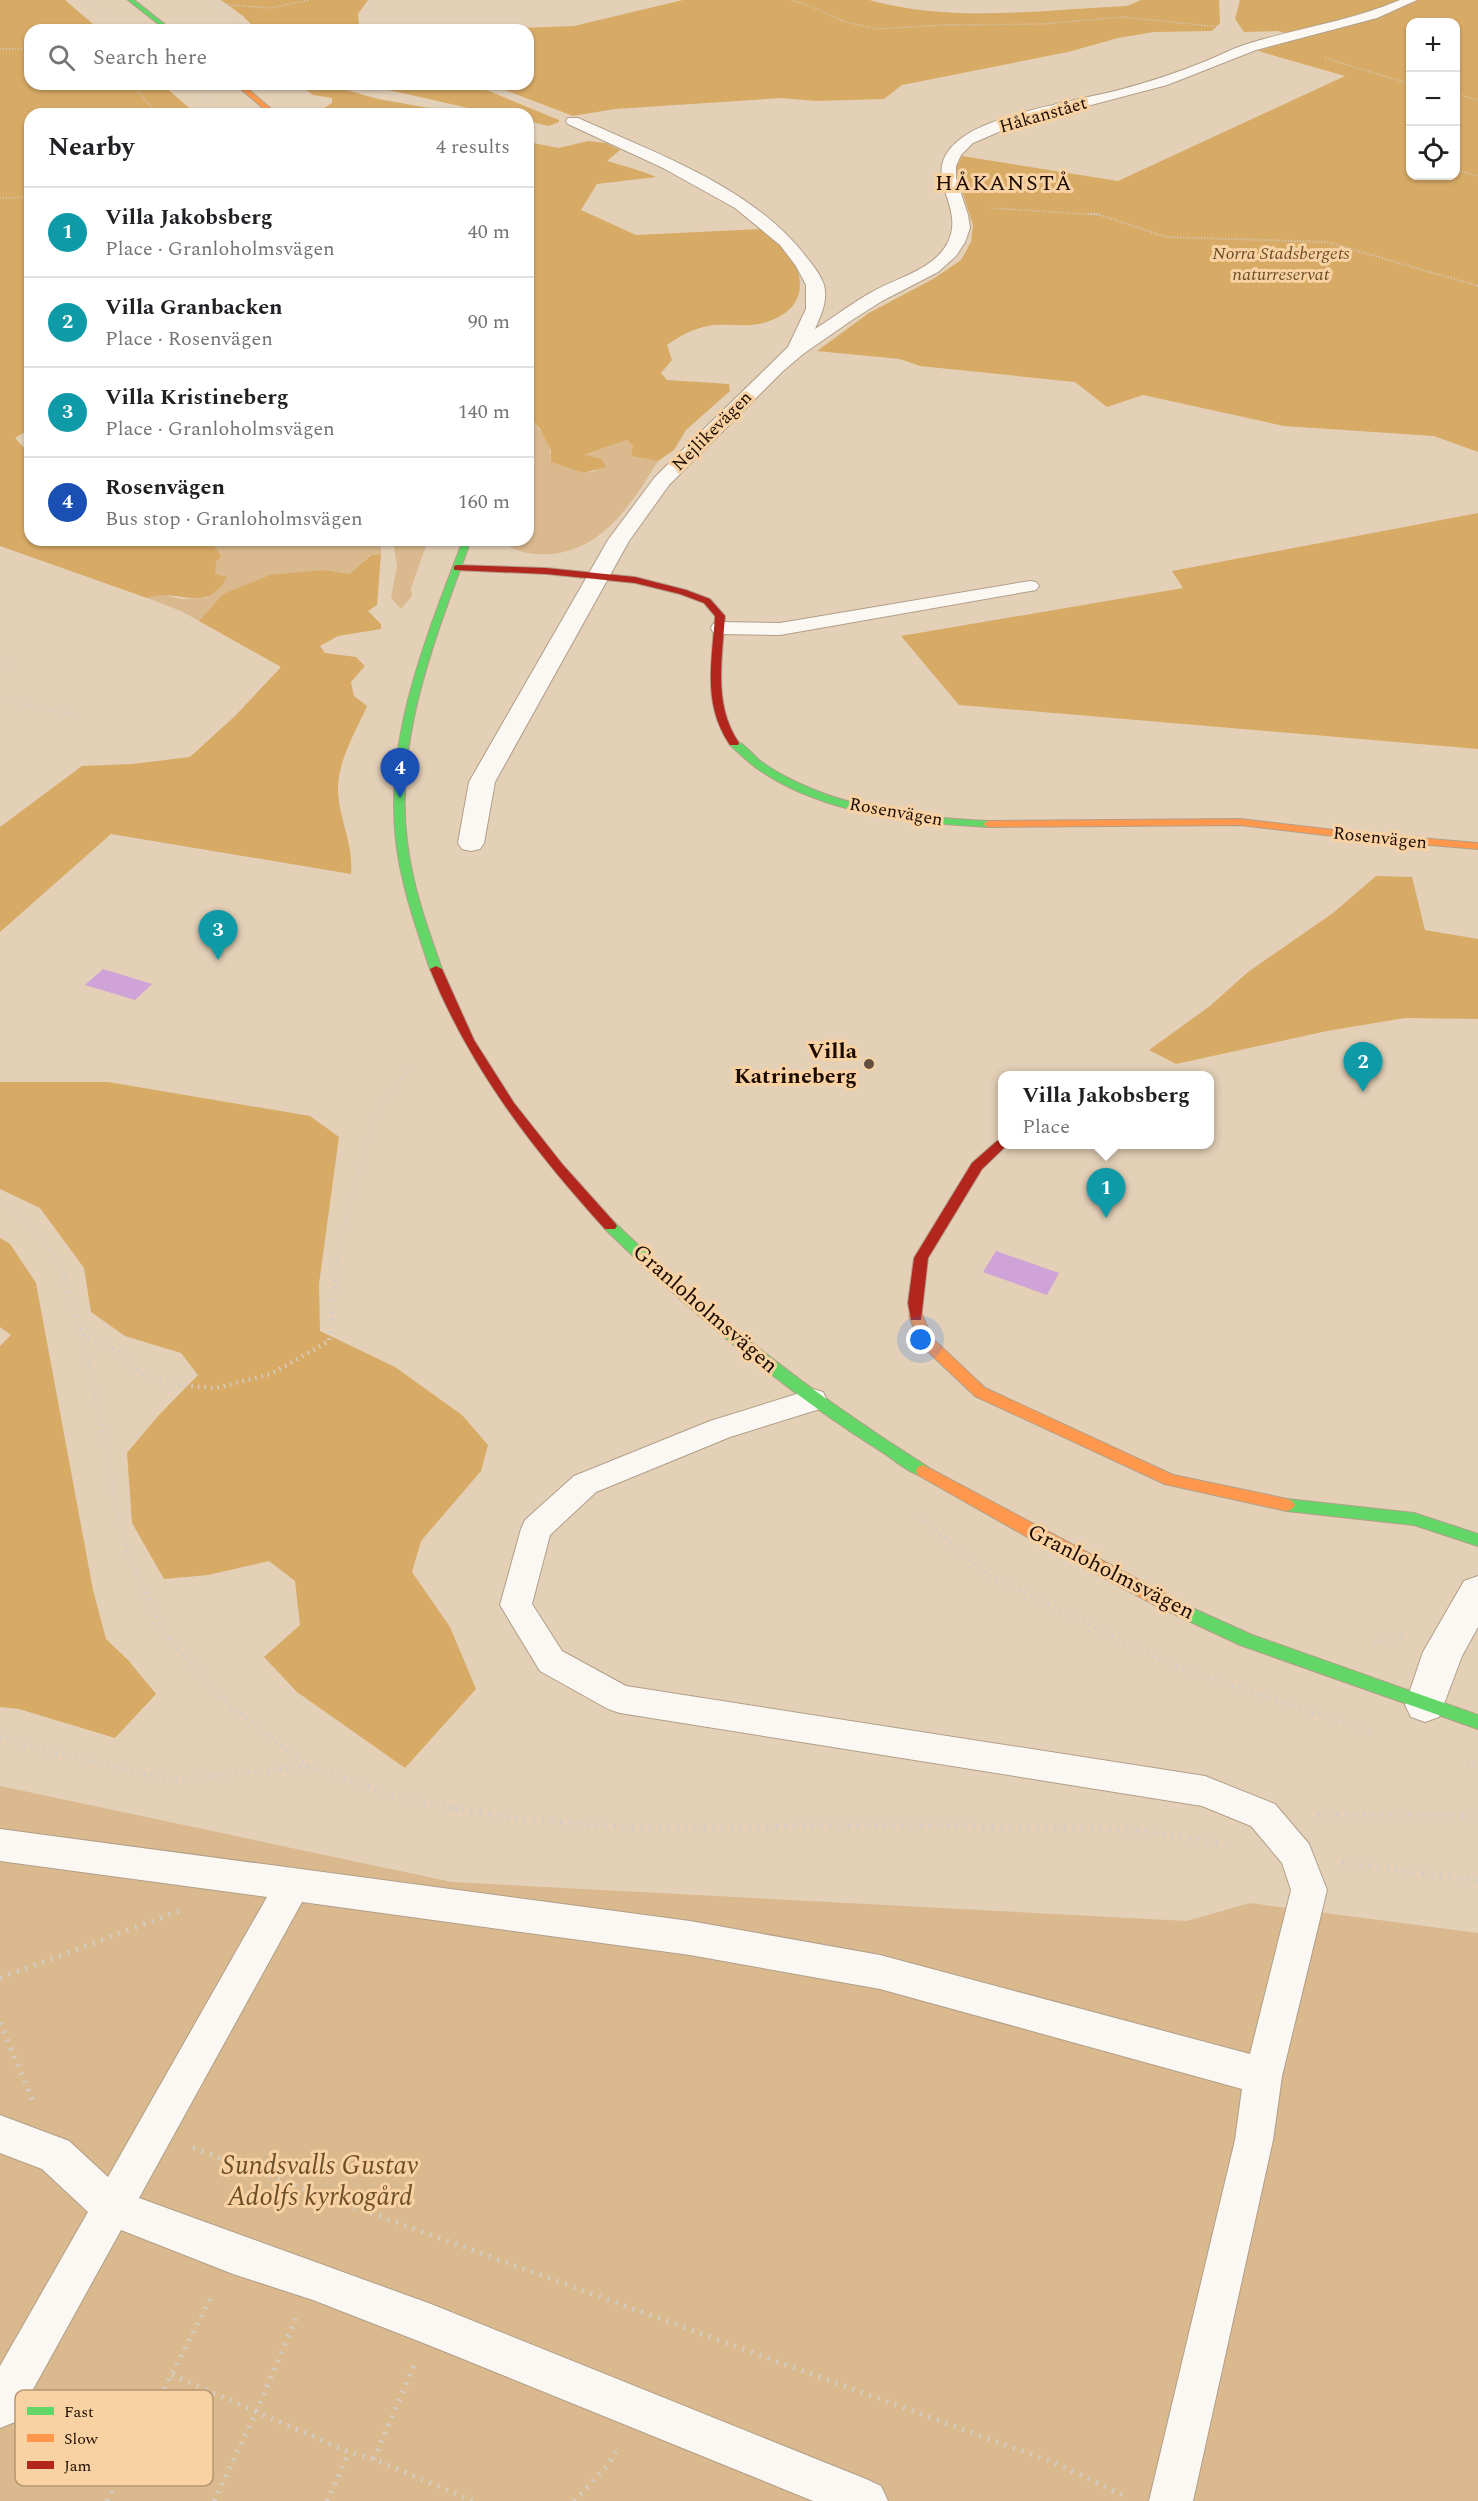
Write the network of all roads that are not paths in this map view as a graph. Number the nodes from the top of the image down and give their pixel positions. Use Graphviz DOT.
graph roads {
  1 [pos="131,0"];
  2 [pos="1412,0"];
  3 [pos="161,24"];
  4 [pos="245,90"];
  5 [pos="267,108"];
  6 [pos="573,121"];
  7 [pos="796,350"];
  8 [pos="464,546"];
  9 [pos="457,568"];
  10 [pos="599,577"];
  11 [pos="1030,586"];
  12 [pos="720,628"];
  13 [pos="471,843"];
  14 [pos="1478,846"];
  15 [pos="998,1148"];
  16 [pos="813,1400"];
  17 [pos="1478,1540"];
  18 [pos="1478,1592"];
  19 [pos="1425,1705"];
  20 [pos="1478,1722"];
  21 [pos="0,1845"];
  22 [pos="293,1885"];
  23 [pos="1263,2076"];
  24 [pos="0,2134"];
  25 [pos="112,2207"];
  26 [pos="0,2407"];
  27 [pos="866,2501"];
  28 [pos="1171,2501"];
  1 -- 3 [label="street"];
  2 -- 7 [label="street, Håkanstået"];
  4 -- 5 [label="street"];
  6 -- 7 [label="street, Nejlikevägen"];
  7 -- 10 [label="street, Nejlikevägen"];
  8 -- 9 [label="street, Granloholmsvägen"];
  9 -- 10 [label="street, Rosenvägen"];
  9 -- 16 [label="street, Granloholmsvägen"];
  10 -- 12 [label="street, Rosenvägen"];
  10 -- 13 [label="street, Nejlikevägen"];
  11 -- 12 [label="lane"];
  12 -- 14 [label="street, Rosenvägen"];
  15 -- 17 [label="street"];
  16 -- 19 [label="street, Granloholmsvägen"];
  16 -- 23 [label="lane"];
  18 -- 19 [label="street"];
  19 -- 20 [label="street, Granloholmsvägen"];
  21 -- 22 [label="lane"];
  22 -- 23 [label="lane"];
  22 -- 25 [label="lane"];
  23 -- 28 [label="lane"];
  24 -- 25 [label="lane"];
  25 -- 26 [label="lane"];
  25 -- 27 [label="lane"];
}
